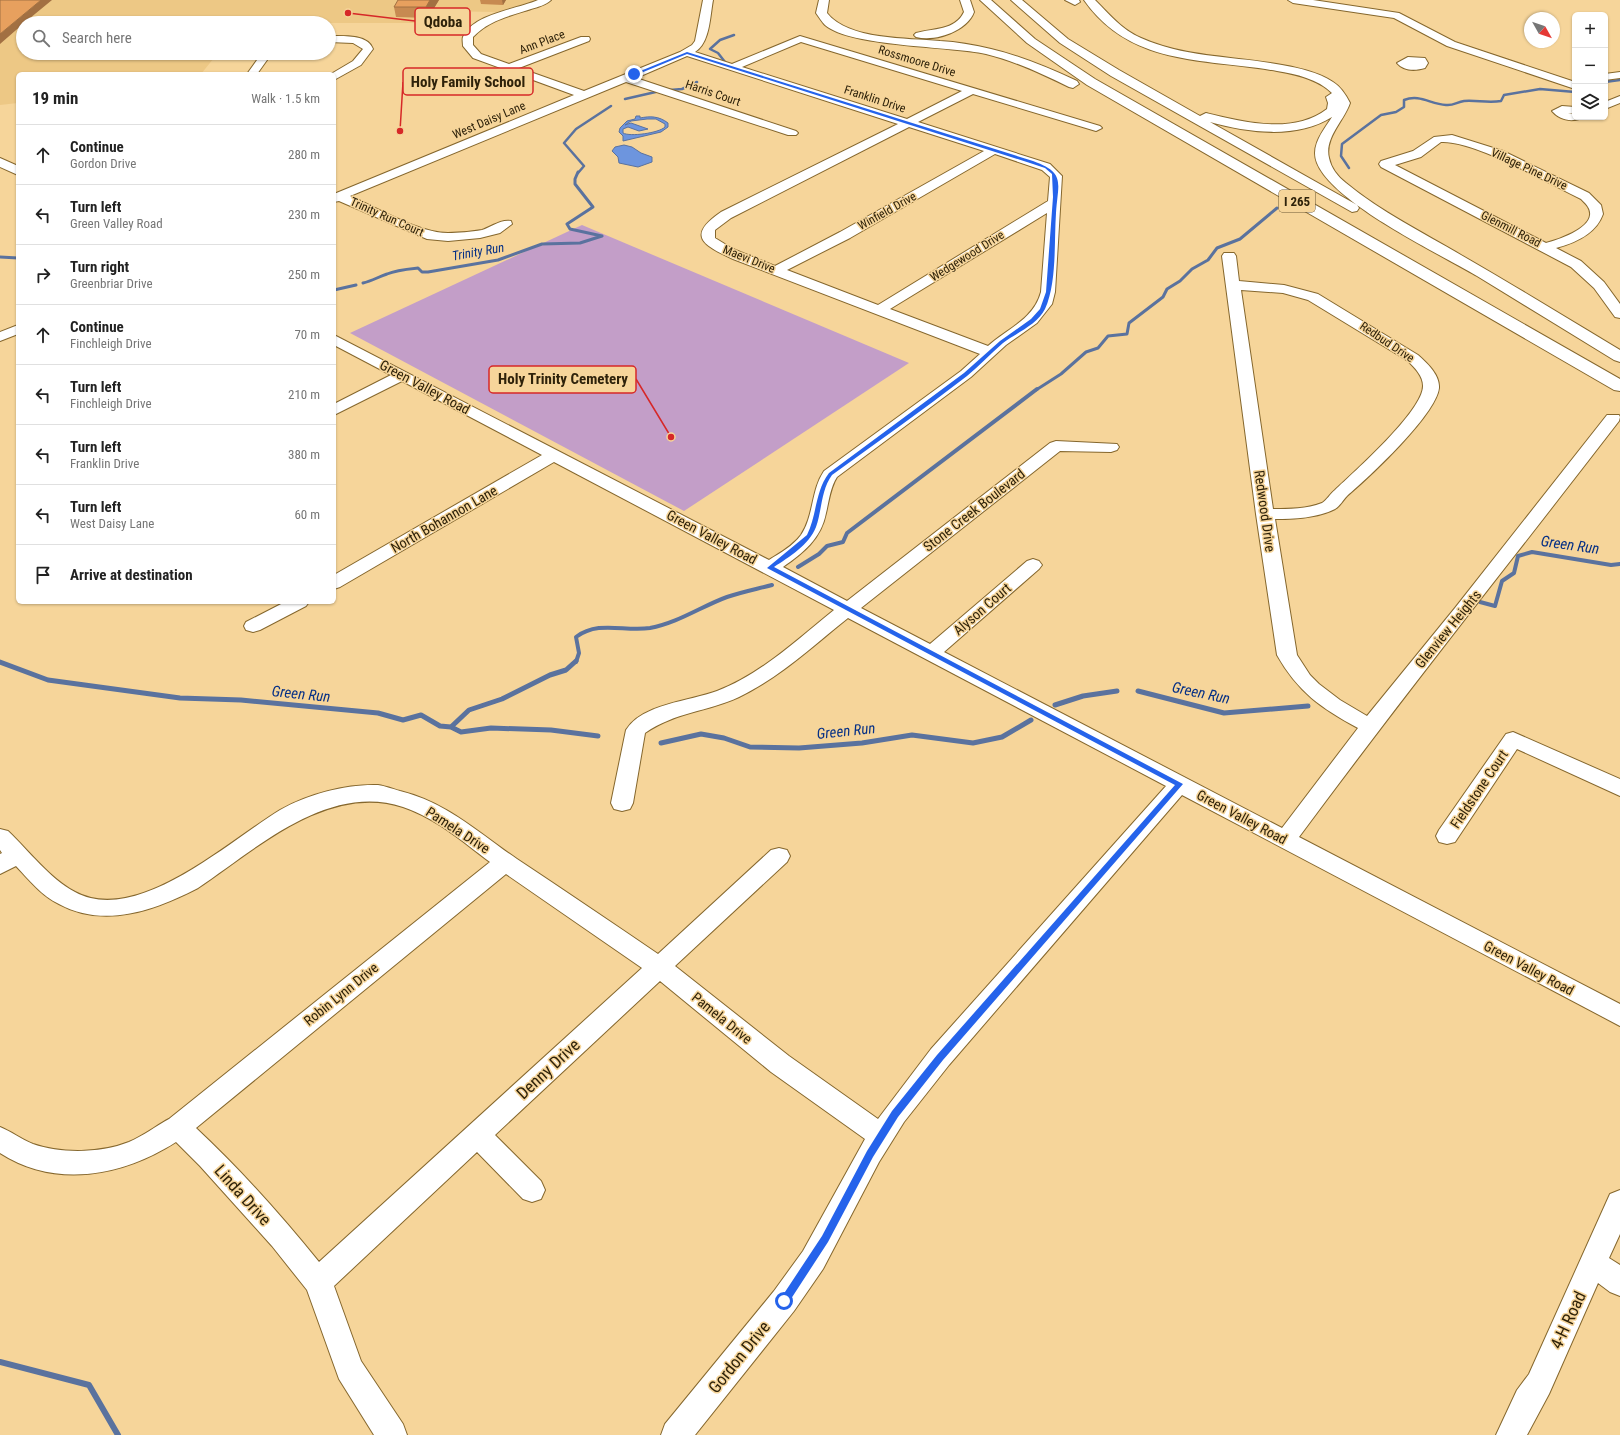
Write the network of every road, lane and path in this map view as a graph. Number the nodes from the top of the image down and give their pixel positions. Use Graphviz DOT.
graph roads {
  1 [pos="546,0"];
  2 [pos="708,0"];
  3 [pos="965,0"];
  4 [pos="985,0"];
  5 [pos="1016,0"];
  6 [pos="1293,0"];
  7 [pos="1072,1"];
  8 [pos="1092,2"];
  9 [pos="829,3"];
  10 [pos="585,39"];
  11 [pos="336,40"];
  12 [pos="1460,48"];
  13 [pos="1446,52"];
  14 [pos="687,53"];
  15 [pos="1433,56"];
  16 [pos="262,60"];
  17 [pos="1422,60"];
  18 [pos="732,67"];
  19 [pos="509,68"];
  20 [pos="253,72"];
  21 [pos="1114,73"];
  22 [pos="1620,75"];
  23 [pos="336,76"];
  24 [pos="1608,77"];
  25 [pos="626,78"];
  26 [pos="1556,80"];
  27 [pos="1572,80"];
  28 [pos="1572,85"];
  29 [pos="971,91"];
  30 [pos="584,95"];
  31 [pos="1608,97"];
  32 [pos="1619,100"];
  33 [pos="1608,105"];
  34 [pos="1572,110"];
  35 [pos="1572,117"];
  36 [pos="908,123"];
  37 [pos="1096,128"];
  38 [pos="792,133"];
  39 [pos="994,150"];
  40 [pos="0,162"];
  41 [pos="1385,164"];
  42 [pos="16,170"];
  43 [pos="1281,192"];
  44 [pos="336,197"];
  45 [pos="1054,203"];
  46 [pos="506,224"];
  47 [pos="1545,247"];
  48 [pos="1229,256"];
  49 [pos="777,270"];
  50 [pos="1234,285"];
  51 [pos="881,309"];
  52 [pos="1620,314"];
  53 [pos="16,330"];
  54 [pos="0,337"];
  55 [pos="336,339"];
  56 [pos="989,352"];
  57 [pos="1620,358"];
  58 [pos="402,375"];
  59 [pos="1620,386"];
  60 [pos="336,409"];
  61 [pos="1613,418"];
  62 [pos="1111,447"];
  63 [pos="554,455"];
  64 [pos="1265,514"];
  65 [pos="1033,565"];
  66 [pos="770,568"];
  67 [pos="336,582"];
  68 [pos="296,604"];
  69 [pos="849,609"];
  70 [pos="253,626"];
  71 [pos="931,653"];
  72 [pos="1370,726"];
  73 [pos="1180,784"];
  74 [pos="1620,788"];
  75 [pos="622,803"];
  76 [pos="1447,836"];
  77 [pos="0,837"];
  78 [pos="1285,840"];
  79 [pos="780,856"];
  80 [pos="9,859"];
  81 [pos="505,862"];
  82 [pos="659,967"];
  83 [pos="1620,1016"];
  84 [pos="178,1127"];
  85 [pos="477,1135"];
  86 [pos="881,1136"];
  87 [pos="0,1139"];
  88 [pos="532,1190"];
  89 [pos="1620,1203"];
  90 [pos="1592,1263"];
  91 [pos="318,1282"];
  92 [pos="1620,1282"];
  93 [pos="392,1435"];
  94 [pos="676,1435"];
  95 [pos="1512,1435"];
  1 -- 19 [label="street"];
  2 -- 14 [label="street, West Daisy Lane"];
  3 -- 9 [label="highway"];
  4 -- 43 [label="highway, I 265"];
  5 -- 21 [label="highway, I 265"];
  6 -- 12 [label="street"];
  7 -- 21 [label="highway"];
  8 -- 57 [label="highway"];
  9 -- 43 [label="highway"];
  10 -- 19 [label="street, Ann Place"];
  11 -- 23 [label="street"];
  12 -- 13 [label="street"];
  12 -- 26 [label="street"];
  14 -- 18 [label="street, Franklin Drive"];
  14 -- 25 [label="street, West Daisy Lane"];
  15 -- 17 [label="street"];
  16 -- 20 [label="street"];
  18 -- 29 [label="street, Rossmoore Drive"];
  18 -- 36 [label="street, Franklin Drive"];
  19 -- 30 [label="street"];
  21 -- 57 [label="highway, I 265"];
  22 -- 24 [label="street"];
  25 -- 30 [label="street, West Daisy Lane"];
  25 -- 38 [label="street, Harris Court"];
  26 -- 27 [label="street"];
  26 -- 28 [label="street"];
  29 -- 36 [label="street, Maevi Drive"];
  29 -- 37 [label="street, Rossmoore Drive"];
  30 -- 44 [label="street, West Daisy Lane"];
  31 -- 32 [label="street"];
  32 -- 33 [label="street"];
  34 -- 35 [label="street"];
  36 -- 39 [label="street, Franklin Drive"];
  36 -- 49 [label="street, Maevi Drive"];
  39 -- 45 [label="street, Franklin Drive"];
  39 -- 49 [label="street, Winfield Drive"];
  40 -- 42 [label="street"];
  41 -- 47 [label="street, Glenmill Road"];
  41 -- 47 [label="street, Village Pine Drive"];
  43 -- 59 [label="highway, I 265"];
  44 -- 46 [label="street, Trinity Run Court"];
  45 -- 51 [label="street, Wedgewood Drive"];
  45 -- 56 [label="street"];
  47 -- 52 [label="street, Glenmill Road"];
  48 -- 50 [label="street, Redwood Drive"];
  49 -- 51 [label="street, Maevi Drive"];
  50 -- 64 [label="street, Redwood Drive"];
  50 -- 64 [label="street, Redbud Drive"];
  51 -- 56 [label="street, Maevi Drive"];
  53 -- 54 [label="street"];
  55 -- 58 [label="street, Green Valley Road"];
  56 -- 66 [label="street"];
  58 -- 60 [label="street"];
  58 -- 63 [label="street, Green Valley Road"];
  61 -- 72 [label="street, Glenview Heights"];
  62 -- 69 [label="street, Stone Creek Boulevard"];
  63 -- 66 [label="street, Green Valley Road"];
  63 -- 67 [label="street, North Bohannon Lane"];
  64 -- 72 [label="street, Redwood Drive"];
  65 -- 71 [label="street, Alyson Court"];
  66 -- 69 [label="street, Green Valley Road"];
  68 -- 70 [label="street"];
  69 -- 71 [label="street, Green Valley Road"];
  69 -- 75 [label="street, Stone Creek Boulevard"];
  71 -- 73 [label="street, Green Valley Road"];
  72 -- 78 [label="street, Glenview Heights"];
  73 -- 78 [label="street, Green Valley Road"];
  73 -- 86 [label="street, Gordon Drive"];
  74 -- 76 [label="street, Fieldstone Court"];
  77 -- 80 [label="street, Pamela Drive"];
  78 -- 83 [label="street, Green Valley Road"];
  79 -- 82 [label="street, Denny Drive"];
  80 -- 81 [label="street, Pamela Drive"];
  81 -- 82 [label="street, Pamela Drive"];
  81 -- 84 [label="street, Robin Lynn Drive"];
  82 -- 85 [label="street, Denny Drive"];
  82 -- 86 [label="street, Pamela Drive"];
  84 -- 87 [label="street"];
  84 -- 91 [label="street, Linda Drive"];
  85 -- 88 [label="street"];
  85 -- 91 [label="street, Denny Drive"];
  86 -- 94 [label="street, Gordon Drive"];
  89 -- 90 [label="street, 4-H Road"];
  90 -- 92 [label="street"];
  90 -- 95 [label="street, 4-H Road"];
  91 -- 93 [label="street, Linda Drive"];
}
